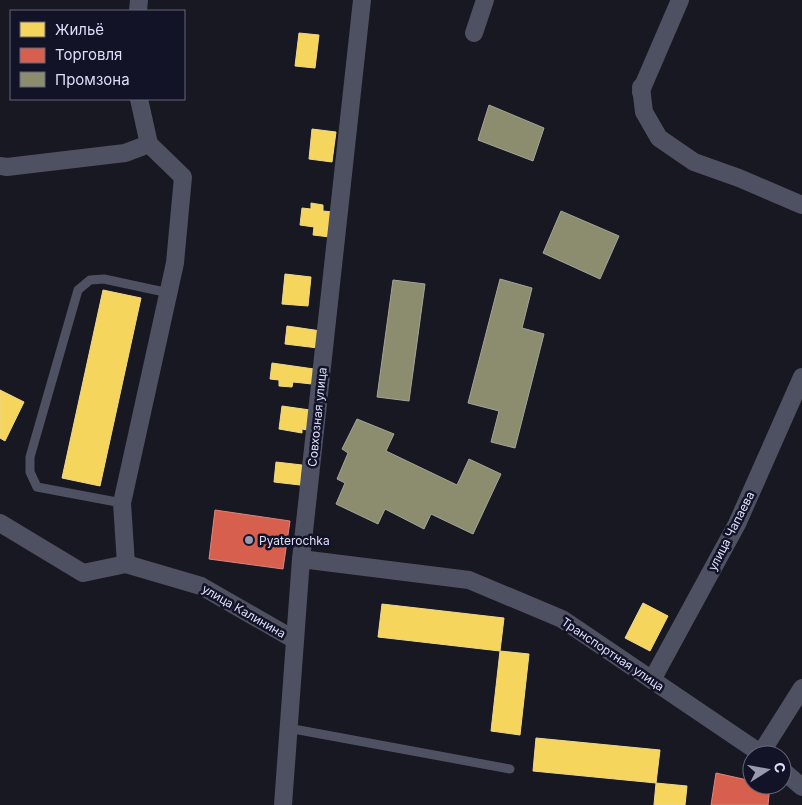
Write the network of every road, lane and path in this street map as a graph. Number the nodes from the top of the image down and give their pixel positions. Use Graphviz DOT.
graph roads {
  1 [pos="362,0"];
  2 [pos="486,0"];
  3 [pos="680,0"];
  4 [pos="474,33"];
  5 [pos="139,100"];
  6 [pos="149,144"];
  7 [pos="0,166"];
  8 [pos="802,205"];
  9 [pos="169,293"];
  10 [pos="802,377"];
  11 [pos="122,503"];
  12 [pos="0,522"];
  13 [pos="301,559"];
  14 [pos="126,564"];
  15 [pos="295,640"];
  16 [pos="652,680"];
  17 [pos="802,688"];
  18 [pos="288,728"];
  19 [pos="749,745"];
  20 [pos="767,745"];
  21 [pos="510,769"];
  22 [pos="792,778"];
  23 [pos="802,787"];
  24 [pos="283,805"];
  1 -- 13 [label="street, Совхозная улица"];
  2 -- 4 [label="street"];
  3 -- 8 [label="street"];
  5 -- 6 [label="street"];
  6 -- 7 [label="street"];
  6 -- 9 [label="street"];
  9 -- 11 [label="street"];
  9 -- 11 [label="lane"];
  10 -- 16 [label="street, улица Чапаева"];
  11 -- 14 [label="street"];
  12 -- 14 [label="street, улица Калинина"];
  13 -- 15 [label="street, Совхозная улица"];
  13 -- 16 [label="street, Транспортная улица"];
  14 -- 15 [label="street, улица Калинина"];
  15 -- 18 [label="street, Совхозная улица"];
  16 -- 19 [label="street, Транспортная улица"];
  17 -- 20 [label="street"];
  18 -- 21 [label="lane"];
  18 -- 24 [label="street, Совхозная улица"];
  22 -- 23 [label="street"];
}
